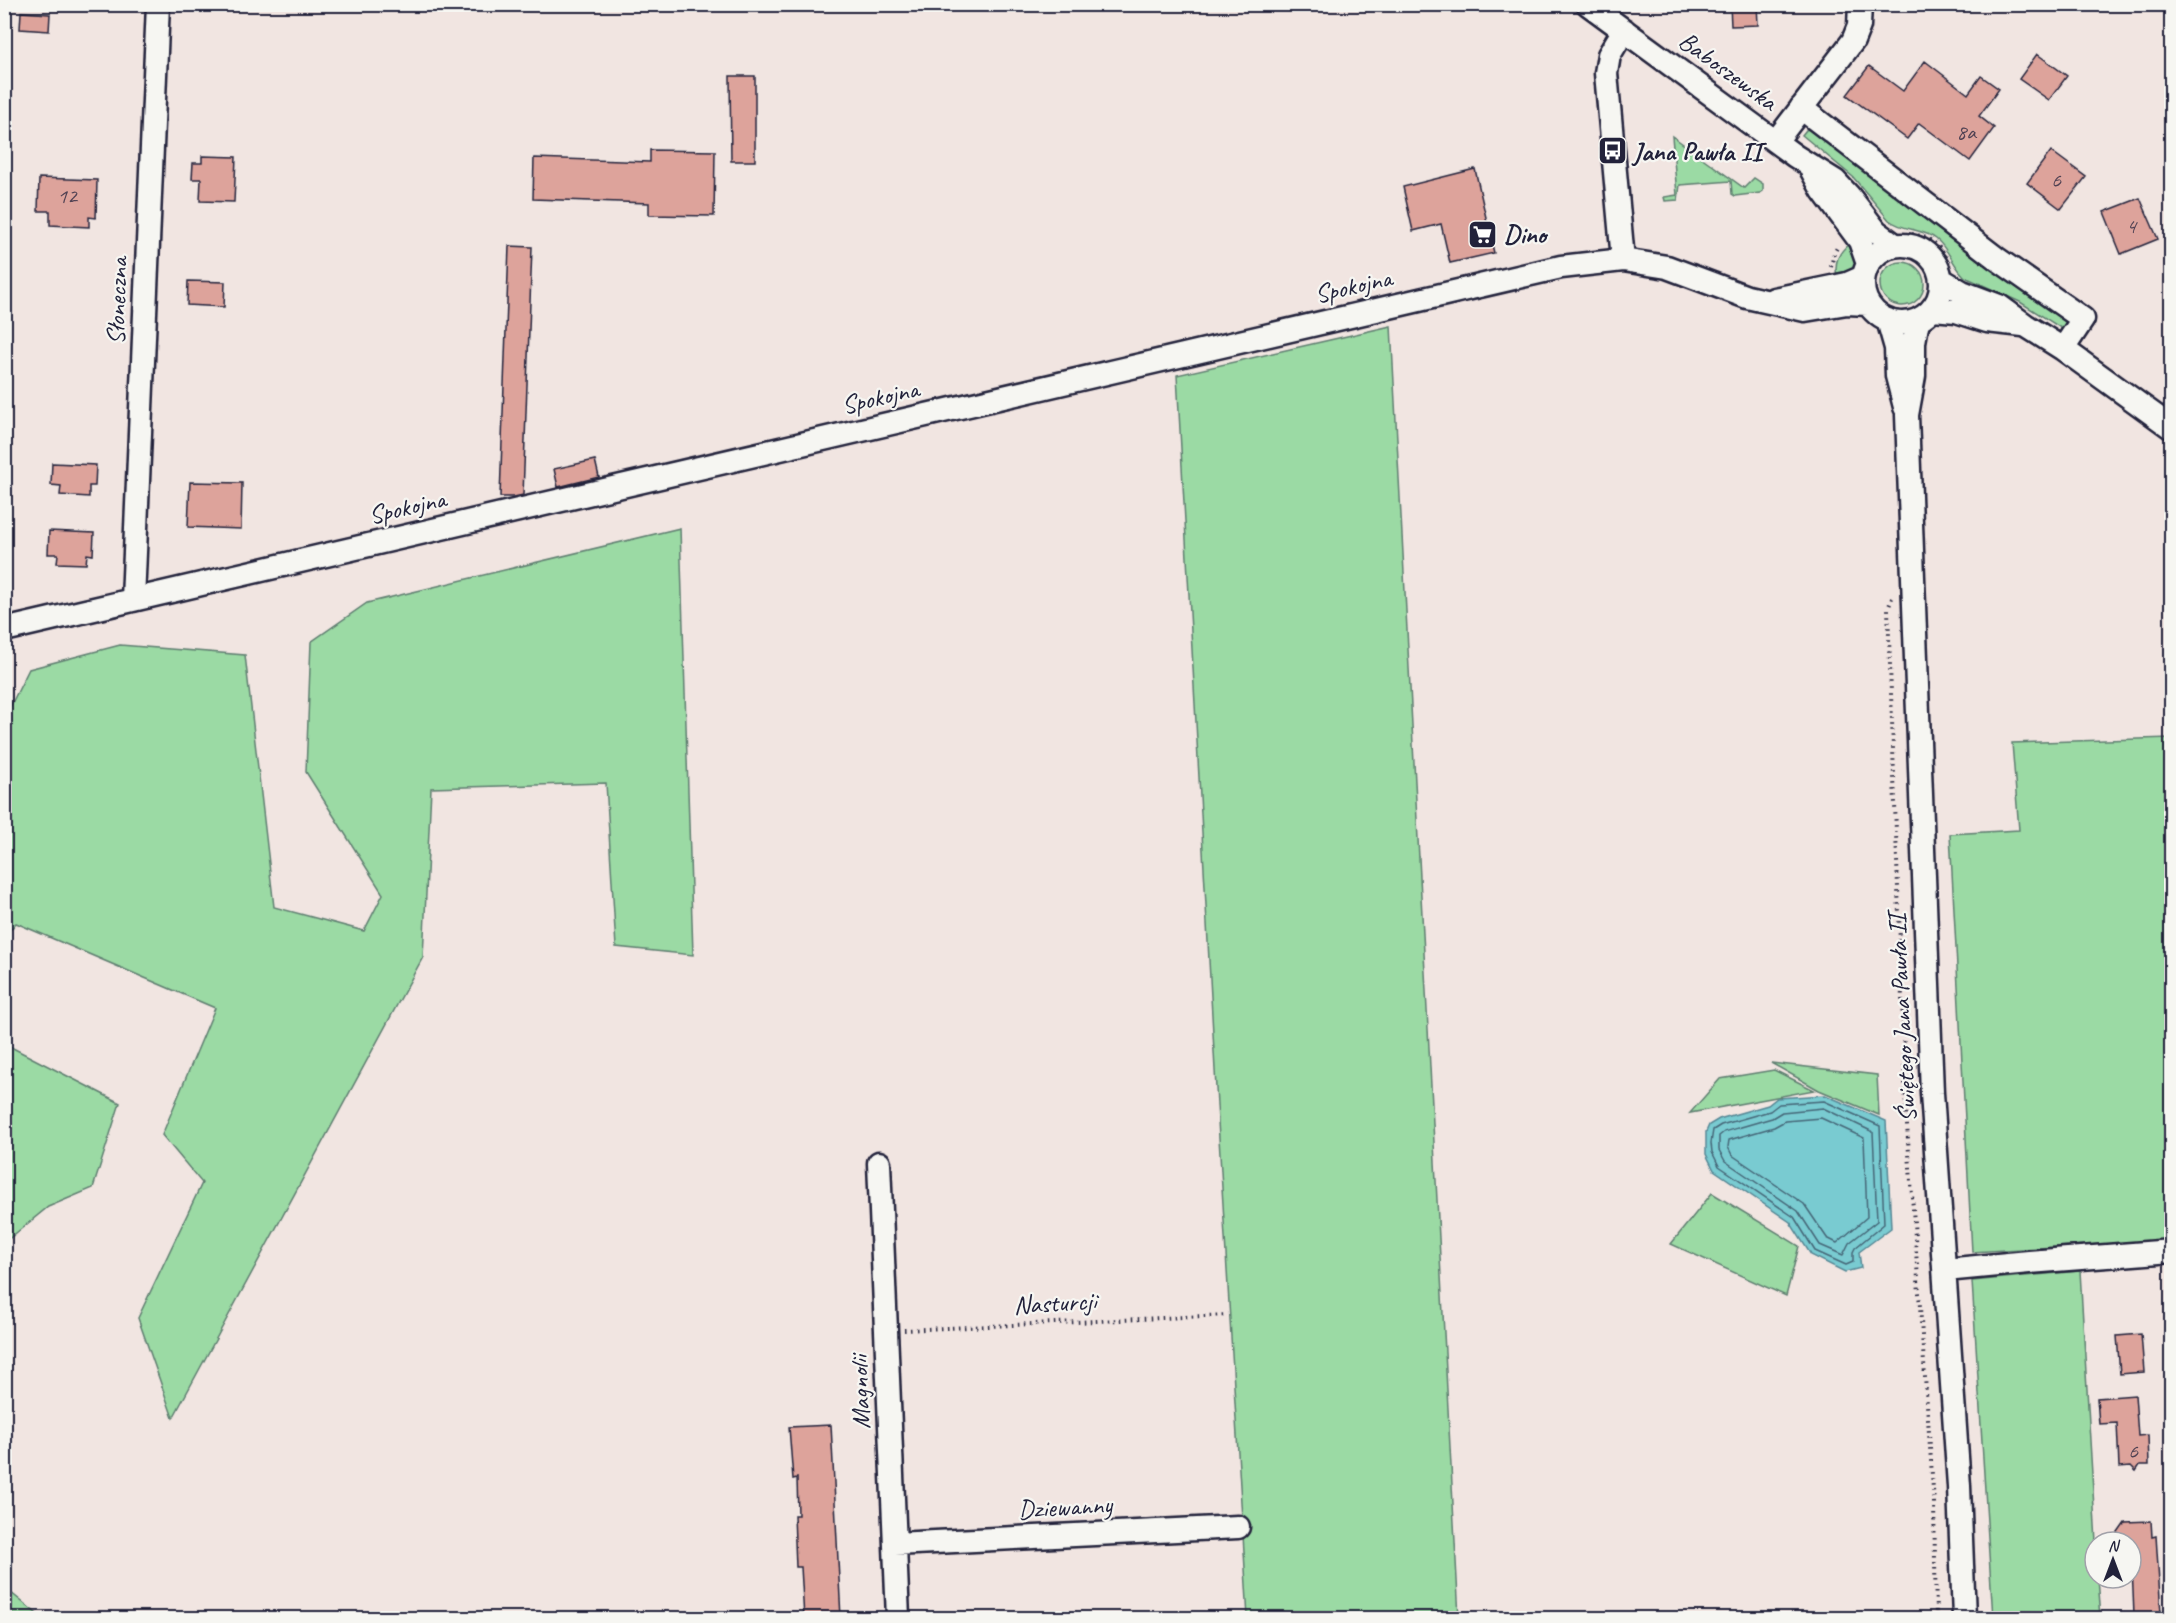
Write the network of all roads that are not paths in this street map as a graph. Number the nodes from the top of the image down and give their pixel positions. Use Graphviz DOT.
graph roads {
  1 [pos="158,4"];
  2 [pos="1588,4"];
  3 [pos="1860,4"];
  4 [pos="1624,30"];
  5 [pos="1801,108"];
  6 [pos="1776,141"];
  7 [pos="1810,165"];
  8 [pos="1894,245"];
  9 [pos="1623,260"];
  10 [pos="1866,271"];
  11 [pos="1942,280"];
  12 [pos="1767,301"];
  13 [pos="1868,304"];
  14 [pos="1925,314"];
  15 [pos="1887,320"];
  16 [pos="2025,325"];
  17 [pos="2063,349"];
  18 [pos="1907,415"];
  19 [pos="2172,428"];
  20 [pos="133,600"];
  21 [pos="4,630"];
  22 [pos="879,1162"];
  23 [pos="2171,1251"];
  24 [pos="2172,1264"];
  25 [pos="1945,1270"];
  26 [pos="1238,1527"];
  27 [pos="895,1544"];
  28 [pos="898,1618"];
  29 [pos="1964,1618"];
  1 -- 20 [label="street, Słoneczna"];
  2 -- 4 [label="street, Baboszewska"];
  3 -- 5 [label="street, Baboszewska"];
  4 -- 6 [label="street, Baboszewska"];
  4 -- 9 [label="street"];
  5 -- 6 [label="street, Baboszewska"];
  5 -- 17 [label="street"];
  6 -- 7 [label="street, Baboszewska"];
  7 -- 8 [label="street, Baboszewska"];
  7 -- 10 [label="street, Baboszewska"];
  8 -- 10 [label="street"];
  8 -- 11 [label="street"];
  9 -- 12 [label="street, Spokojna"];
  9 -- 20 [label="street, Spokojna"];
  10 -- 12 [label="street, Spokojna"];
  10 -- 13 [label="street"];
  11 -- 14 [label="street"];
  11 -- 16 [label="street"];
  12 -- 13 [label="street, Spokojna"];
  13 -- 15 [label="street"];
  14 -- 15 [label="street"];
  14 -- 16 [label="street"];
  14 -- 18 [label="street, Świętego Jana Pawła II"];
  15 -- 18 [label="street, Świętego Jana Pawła II"];
  16 -- 17 [label="street"];
  17 -- 19 [label="street"];
  18 -- 25 [label="street, Świętego Jana Pawła II"];
  20 -- 21 [label="street, Spokojna"];
  22 -- 27 [label="street, Magnolii"];
  23 -- 24 [label="street"];
  23 -- 25 [label="street"];
  25 -- 29 [label="street, Świętego Jana Pawła II"];
  26 -- 27 [label="street, Dziewanny"];
  27 -- 28 [label="street, Magnolii"];
}
